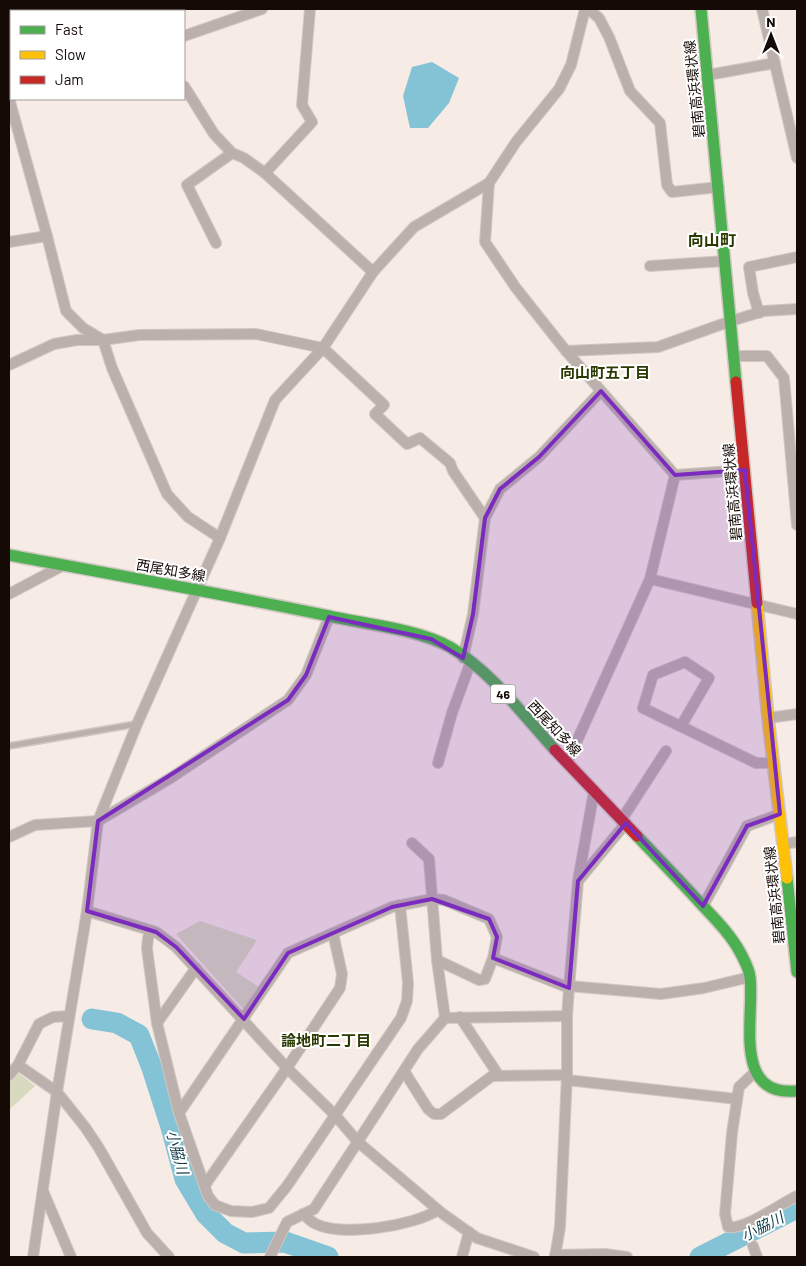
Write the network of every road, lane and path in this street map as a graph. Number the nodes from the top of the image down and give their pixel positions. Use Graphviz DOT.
graph roads {
  1 [pos="262,9"];
  2 [pos="310,9"];
  3 [pos="584,9"];
  4 [pos="588,9"];
  5 [pos="702,9"];
  6 [pos="762,9"];
  7 [pos="185,36"];
  8 [pos="775,63"];
  9 [pos="708,75"];
  10 [pos="185,88"];
  11 [pos="9,98"];
  12 [pos="796,144"];
  13 [pos="232,153"];
  14 [pos="797,158"];
  15 [pos="265,173"];
  16 [pos="488,183"];
  17 [pos="719,187"];
  18 [pos="48,236"];
  19 [pos="9,242"];
  20 [pos="216,243"];
  21 [pos="797,257"];
  22 [pos="726,260"];
  23 [pos="650,266"];
  24 [pos="373,272"];
  25 [pos="797,309"];
  26 [pos="759,313"];
  27 [pos="731,321"];
  28 [pos="103,340"];
  29 [pos="323,348"];
  30 [pos="566,351"];
  31 [pos="735,356"];
  32 [pos="9,365"];
  33 [pos="600,390"];
  34 [pos="745,470"];
  35 [pos="675,476"];
  36 [pos="485,518"];
  37 [pos="797,525"];
  38 [pos="220,538"];
  39 [pos="9,555"];
  40 [pos="62,566"];
  41 [pos="650,579"];
  42 [pos="198,590"];
  43 [pos="9,594"];
  44 [pos="758,605"];
  45 [pos="797,614"];
  46 [pos="329,617"];
  47 [pos="467,661"];
  48 [pos="797,714"];
  49 [pos="768,718"];
  50 [pos="136,724"];
  51 [pos="681,726"];
  52 [pos="9,746"];
  53 [pos="666,751"];
  54 [pos="438,762"];
  55 [pos="567,762"];
  56 [pos="774,763"];
  57 [pos="594,790"];
  58 [pos="780,814"];
  59 [pos="98,821"];
  60 [pos="624,821"];
  61 [pos="9,836"];
  62 [pos="797,842"];
  63 [pos="412,843"];
  64 [pos="784,844"];
  65 [pos="578,881"];
  66 [pos="432,899"];
  67 [pos="400,905"];
  68 [pos="703,906"];
  69 [pos="87,911"];
  70 [pos="151,931"];
  71 [pos="333,933"];
  72 [pos="493,958"];
  73 [pos="437,960"];
  74 [pos="196,968"];
  75 [pos="797,972"];
  76 [pos="750,977"];
  77 [pos="569,987"];
  78 [pos="69,1016"];
  79 [pos="567,1016"];
  80 [pos="460,1017"];
  81 [pos="244,1018"];
  82 [pos="445,1018"];
  83 [pos="157,1023"];
  84 [pos="18,1065"];
  85 [pos="288,1068"];
  86 [pos="404,1071"];
  87 [pos="756,1071"];
  88 [pos="9,1076"];
  89 [pos="499,1076"];
  90 [pos="567,1078"];
  91 [pos="797,1091"];
  92 [pos="57,1092"];
  93 [pos="737,1099"];
  94 [pos="179,1113"];
  95 [pos="335,1115"];
  96 [pos="358,1142"];
  97 [pos="205,1185"];
  98 [pos="43,1190"];
  99 [pos="797,1196"];
  100 [pos="438,1210"];
  101 [pos="303,1214"];
  102 [pos="469,1232"];
  103 [pos="753,1246"];
  104 [pos="555,1256"];
  105 [pos="33,1257"];
  106 [pos="71,1257"];
  107 [pos="169,1257"];
  108 [pos="270,1257"];
  109 [pos="462,1257"];
  110 [pos="534,1257"];
  111 [pos="627,1257"];
  112 [pos="757,1257"];
  1 -- 7 [label="street"];
  2 -- 15 [label="street"];
  3 -- 16 [label="street"];
  4 -- 17 [label="street"];
  5 -- 9 [label="main road, 碧南高浜環状線"];
  6 -- 8 [label="street"];
  8 -- 9 [label="street"];
  8 -- 12 [label="street"];
  9 -- 17 [label="main road, 碧南高浜環状線"];
  10 -- 13 [label="street"];
  11 -- 18 [label="street"];
  12 -- 14 [label="street"];
  13 -- 15 [label="street"];
  13 -- 20 [label="street"];
  15 -- 24 [label="street"];
  16 -- 24 [label="street"];
  16 -- 30 [label="street"];
  17 -- 22 [label="main road, 碧南高浜環状線"];
  18 -- 19 [label="street"];
  18 -- 28 [label="street"];
  21 -- 26 [label="street"];
  22 -- 23 [label="street"];
  22 -- 27 [label="main road, 碧南高浜環状線"];
  24 -- 29 [label="street"];
  25 -- 26 [label="street"];
  26 -- 27 [label="street"];
  27 -- 30 [label="street"];
  27 -- 31 [label="main road, 碧南高浜環状線"];
  28 -- 29 [label="street"];
  28 -- 32 [label="street"];
  28 -- 38 [label="street"];
  29 -- 36 [label="street"];
  29 -- 38 [label="street"];
  30 -- 33 [label="street"];
  31 -- 34 [label="main road, 碧南高浜環状線"];
  31 -- 37 [label="street"];
  33 -- 35 [label="street"];
  33 -- 36 [label="street"];
  34 -- 35 [label="street"];
  34 -- 44 [label="main road, 碧南高浜環状線"];
  35 -- 41 [label="street"];
  36 -- 47 [label="street"];
  38 -- 42 [label="street"];
  39 -- 40 [label="main road, 西尾知多線 / 46"];
  40 -- 42 [label="main road, 西尾知多線 / 46"];
  40 -- 43 [label="street"];
  41 -- 44 [label="street"];
  41 -- 55 [label="street"];
  42 -- 46 [label="main road, 西尾知多線 / 46"];
  42 -- 50 [label="street"];
  44 -- 45 [label="street"];
  44 -- 49 [label="main road, 碧南高浜環状線"];
  46 -- 47 [label="main road, 西尾知多線 / 46"];
  46 -- 59 [label="street"];
  47 -- 54 [label="street"];
  47 -- 55 [label="main road, 西尾知多線 / 46"];
  48 -- 49 [label="street"];
  49 -- 56 [label="main road, 碧南高浜環状線"];
  50 -- 52 [label="lane"];
  50 -- 59 [label="street"];
  51 -- 51 [label="street"];
  51 -- 56 [label="street"];
  53 -- 60 [label="street"];
  55 -- 57 [label="main road, 西尾知多線 / 46"];
  56 -- 58 [label="main road, 碧南高浜環状線"];
  57 -- 60 [label="main road, 西尾知多線 / 46"];
  57 -- 65 [label="street"];
  58 -- 64 [label="main road, 碧南高浜環状線"];
  58 -- 68 [label="street"];
  59 -- 61 [label="street"];
  59 -- 69 [label="street"];
  60 -- 65 [label="street"];
  60 -- 68 [label="main road, 西尾知多線 / 46"];
  62 -- 64 [label="street"];
  63 -- 66 [label="street"];
  64 -- 75 [label="main road, 碧南高浜環状線"];
  65 -- 77 [label="street"];
  66 -- 67 [label="street"];
  66 -- 72 [label="street"];
  66 -- 73 [label="street"];
  67 -- 71 [label="street"];
  67 -- 95 [label="street"];
  68 -- 76 [label="main road, 西尾知多線 / 46"];
  69 -- 70 [label="street"];
  69 -- 78 [label="street"];
  70 -- 74 [label="street"];
  70 -- 83 [label="street"];
  71 -- 81 [label="street"];
  71 -- 85 [label="street"];
  72 -- 73 [label="street"];
  72 -- 77 [label="street"];
  73 -- 82 [label="street"];
  74 -- 81 [label="street"];
  74 -- 83 [label="street"];
  76 -- 77 [label="street"];
  76 -- 87 [label="main road, 西尾知多線 / 46"];
  77 -- 79 [label="street"];
  78 -- 84 [label="street"];
  78 -- 92 [label="street"];
  79 -- 80 [label="street"];
  79 -- 90 [label="street"];
  80 -- 82 [label="street"];
  80 -- 89 [label="street"];
  81 -- 85 [label="street"];
  81 -- 94 [label="street"];
  82 -- 86 [label="street"];
  83 -- 94 [label="street"];
  84 -- 88 [label="street"];
  84 -- 92 [label="street"];
  85 -- 95 [label="street"];
  85 -- 97 [label="street"];
  86 -- 89 [label="street"];
  86 -- 96 [label="street"];
  87 -- 91 [label="main road, 西尾知多線 / 46"];
  87 -- 93 [label="street"];
  89 -- 90 [label="street"];
  90 -- 93 [label="street"];
  90 -- 104 [label="street"];
  92 -- 98 [label="street"];
  92 -- 107 [label="street"];
  93 -- 99 [label="street"];
  94 -- 97 [label="street"];
  95 -- 96 [label="street"];
  95 -- 97 [label="street"];
  96 -- 100 [label="street"];
  96 -- 101 [label="street"];
  98 -- 105 [label="street"];
  98 -- 106 [label="street"];
  100 -- 101 [label="street"];
  100 -- 102 [label="street"];
  101 -- 108 [label="street"];
  102 -- 109 [label="street"];
  102 -- 110 [label="street"];
  103 -- 112 [label="street"];
  104 -- 111 [label="street"];
}
